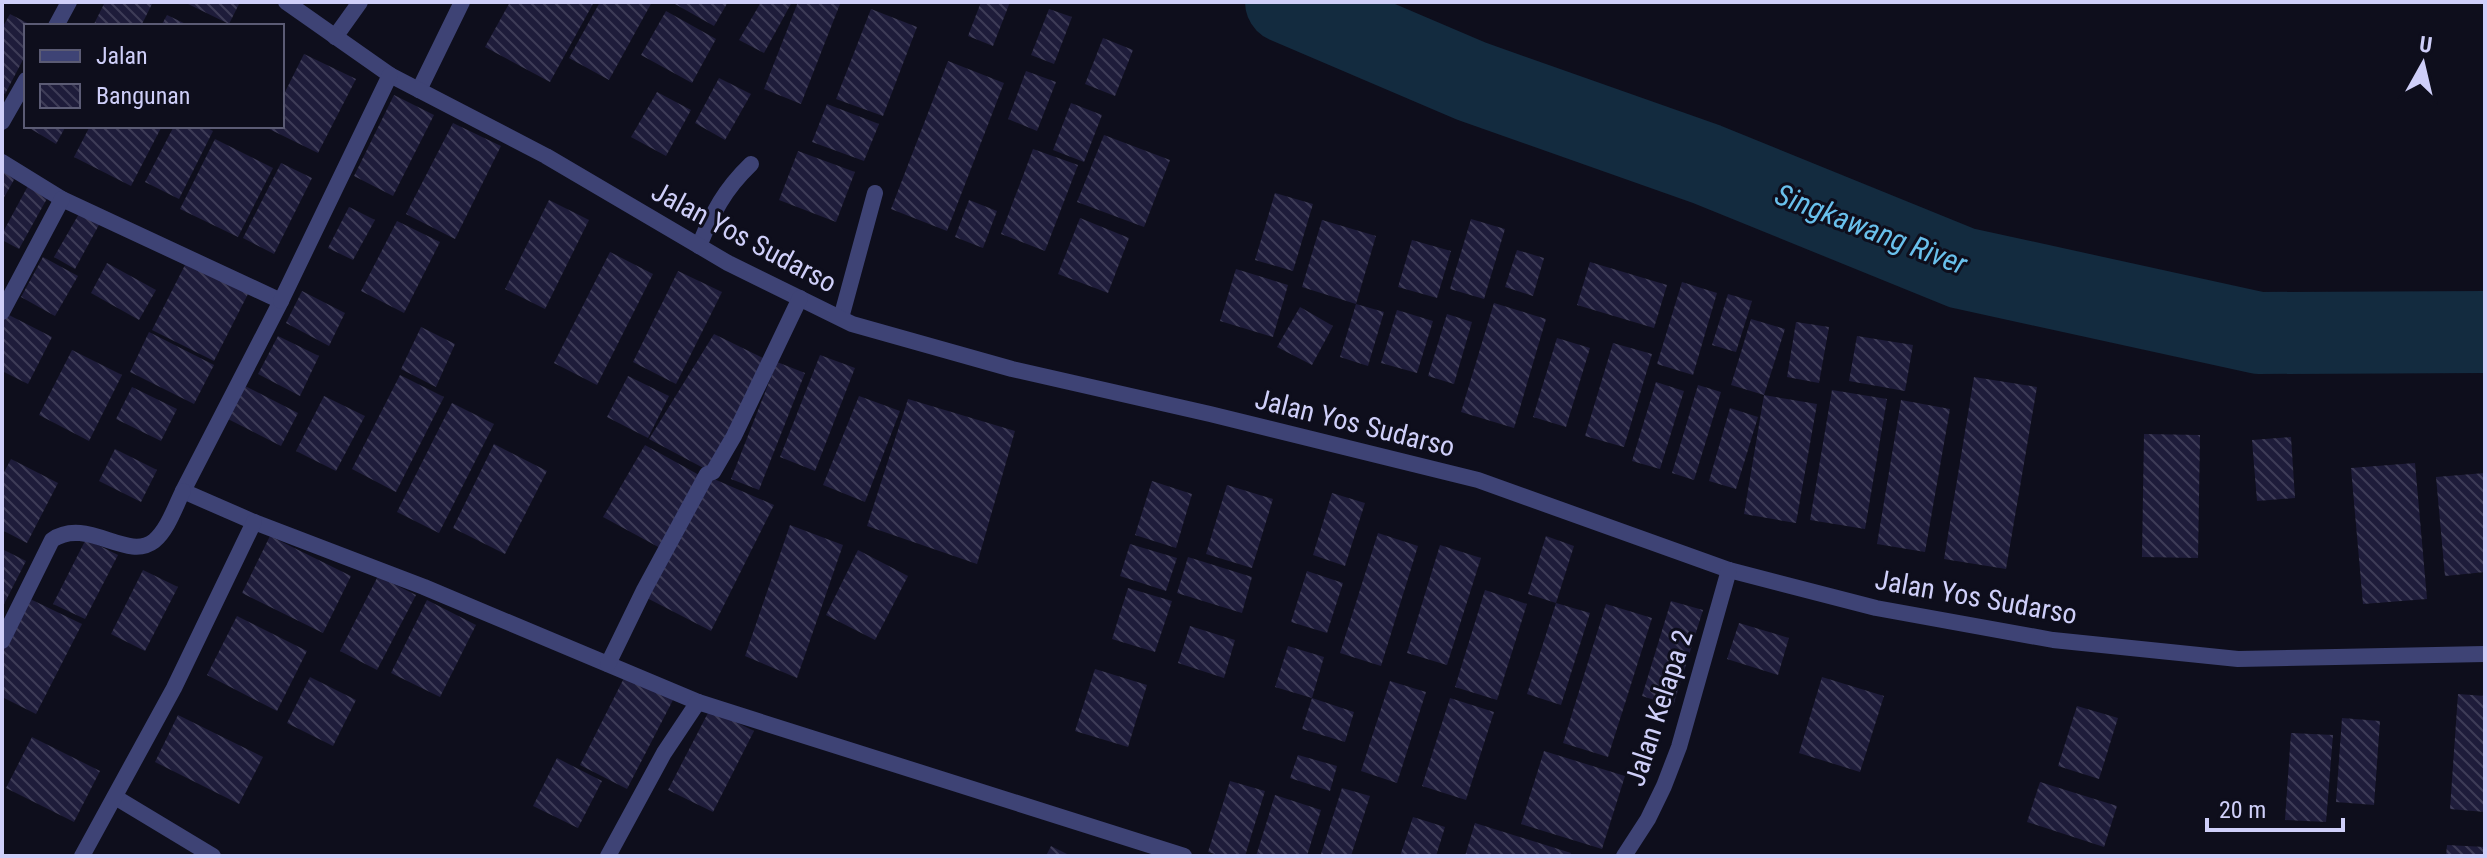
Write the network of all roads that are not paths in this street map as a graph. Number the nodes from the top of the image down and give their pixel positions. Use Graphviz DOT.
graph roads {
  1 [pos="69,2"];
  2 [pos="286,2"];
  3 [pos="360,2"];
  4 [pos="462,2"];
  5 [pos="57,24"];
  6 [pos="335,37"];
  7 [pos="390,75"];
  8 [pos="24,84"];
  9 [pos="419,90"];
  10 [pos="2,122"];
  11 [pos="2,162"];
  12 [pos="751,164"];
  13 [pos="875,193"];
  14 [pos="62,199"];
  15 [pos="699,246"];
  16 [pos="800,298"];
  17 [pos="281,301"];
  18 [pos="2,312"];
  19 [pos="841,318"];
  20 [pos="183,491"];
  21 [pos="254,522"];
  22 [pos="1729,570"];
  23 [pos="2,641"];
  24 [pos="2485,654"];
  25 [pos="608,664"];
  26 [pos="698,702"];
  27 [pos="115,797"];
  28 [pos="82,856"];
  29 [pos="213,856"];
  30 [pos="608,856"];
  31 [pos="1184,856"];
  32 [pos="1624,856"];
  1 -- 5 [label="street"];
  2 -- 6 [label="street, Jalan Yos Sudarso"];
  3 -- 6 [label="street"];
  4 -- 9 [label="street"];
  6 -- 7 [label="street, Jalan Yos Sudarso"];
  7 -- 9 [label="street, Jalan Yos Sudarso"];
  7 -- 17 [label="street"];
  8 -- 10 [label="street"];
  9 -- 15 [label="street, Jalan Yos Sudarso"];
  11 -- 14 [label="street"];
  12 -- 15 [label="street"];
  13 -- 19 [label="street"];
  14 -- 17 [label="street"];
  14 -- 18 [label="street"];
  15 -- 16 [label="street, Jalan Yos Sudarso"];
  16 -- 19 [label="street, Jalan Yos Sudarso"];
  16 -- 25 [label="street"];
  17 -- 20 [label="street"];
  19 -- 22 [label="street, Jalan Yos Sudarso"];
  20 -- 21 [label="street"];
  20 -- 23 [label="street"];
  21 -- 25 [label="street"];
  21 -- 27 [label="street"];
  22 -- 24 [label="street, Jalan Yos Sudarso"];
  22 -- 32 [label="street, Jalan Kelapa 2"];
  25 -- 26 [label="street"];
  26 -- 30 [label="street"];
  26 -- 31 [label="street"];
  27 -- 28 [label="street"];
  27 -- 29 [label="street"];
}
